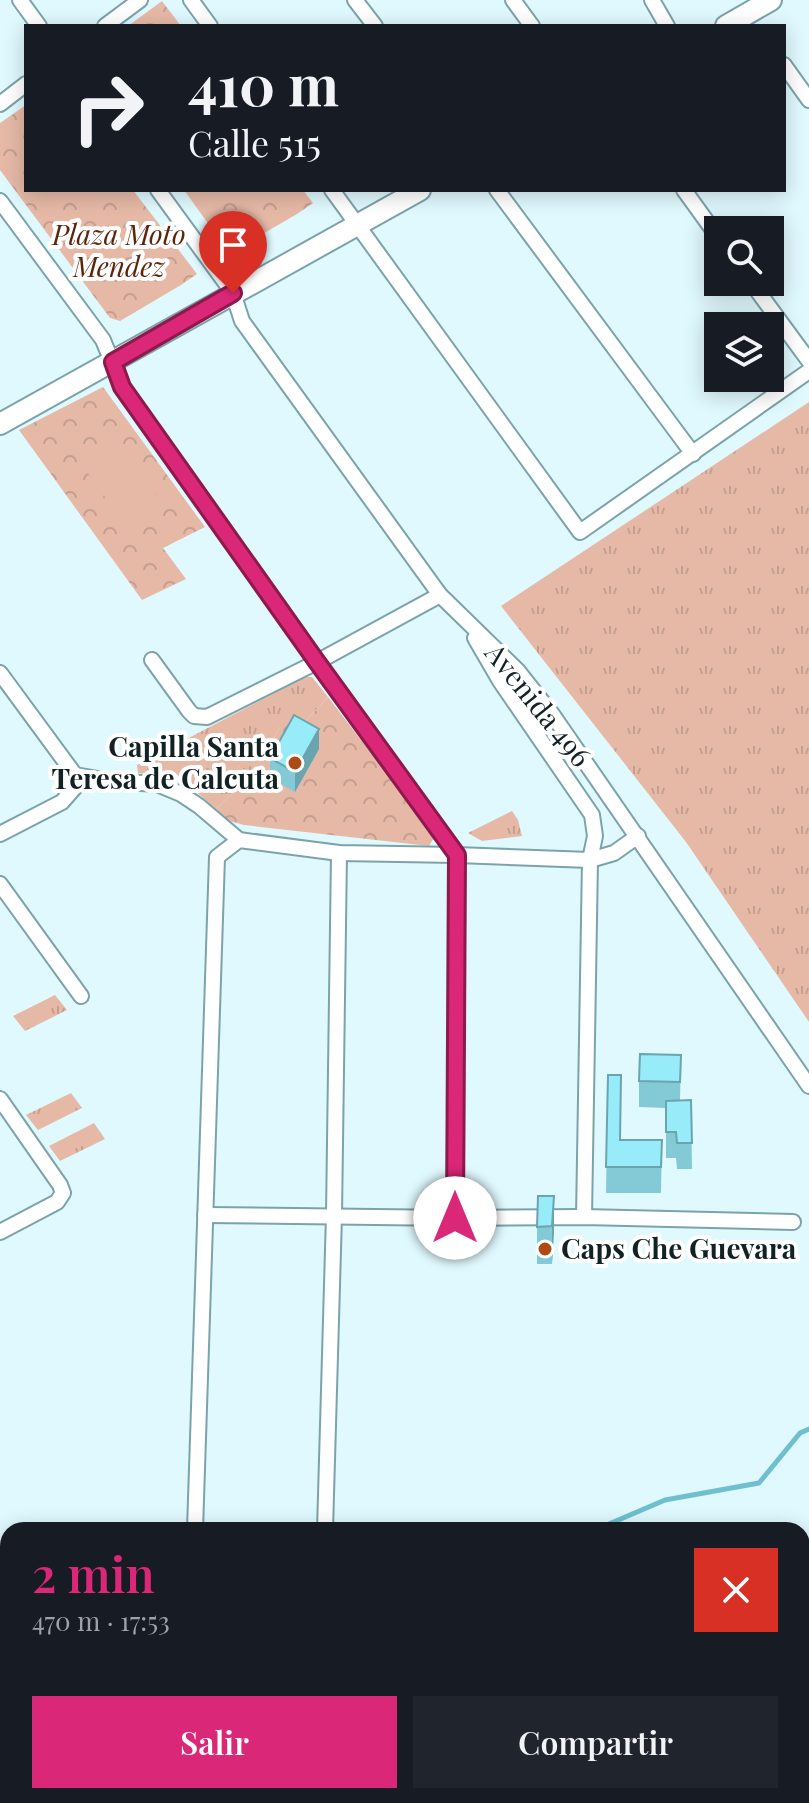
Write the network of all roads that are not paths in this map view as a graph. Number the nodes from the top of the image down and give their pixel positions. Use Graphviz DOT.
graph roads {
  1 [pos="20,0"];
  2 [pos="140,0"];
  3 [pos="191,0"];
  4 [pos="355,0"];
  5 [pos="513,0"];
  6 [pos="652,0"];
  7 [pos="771,0"];
  8 [pos="752,20"];
  9 [pos="38,24"];
  10 [pos="108,24"];
  11 [pos="209,24"];
  12 [pos="373,24"];
  13 [pos="531,24"];
  14 [pos="666,24"];
  15 [pos="786,68"];
  16 [pos="24,86"];
  17 [pos="809,100"];
  18 [pos="0,104"];
  19 [pos="159,192"];
  20 [pos="333,192"];
  21 [pos="416,192"];
  22 [pos="498,192"];
  23 [pos="685,192"];
  24 [pos="0,201"];
  25 [pos="704,218"];
  26 [pos="357,224"];
  27 [pos="233,293"];
  28 [pos="761,296"];
  29 [pos="809,361"];
  30 [pos="113,362"];
  31 [pos="809,371"];
  32 [pos="0,423"];
  33 [pos="693,454"];
  34 [pos="440,595"];
  35 [pos="466,621"];
  36 [pos="152,660"];
  37 [pos="317,662"];
  38 [pos="0,673"];
  39 [pos="76,781"];
  40 [pos="0,834"];
  41 [pos="638,836"];
  42 [pos="239,840"];
  43 [pos="339,853"];
  44 [pos="457,855"];
  45 [pos="590,860"];
  46 [pos="0,884"];
  47 [pos="81,996"];
  48 [pos="809,1086"];
  49 [pos="0,1099"];
  50 [pos="205,1215"];
  51 [pos="334,1215"];
  52 [pos="584,1217"];
  53 [pos="455,1218"];
  54 [pos="793,1222"];
  55 [pos="0,1232"];
  56 [pos="195,1522"];
  57 [pos="325,1522"];
  1 -- 9 [label="street"];
  2 -- 10 [label="street"];
  3 -- 11 [label="street"];
  4 -- 12 [label="street"];
  5 -- 13 [label="street"];
  6 -- 14 [label="street"];
  7 -- 8 [label="street"];
  15 -- 17 [label="street"];
  16 -- 18 [label="street"];
  19 -- 27 [label="street, Avenida 496"];
  20 -- 26 [label="street"];
  21 -- 26 [label="street"];
  22 -- 33 [label="street"];
  23 -- 25 [label="street"];
  24 -- 30 [label="street"];
  26 -- 27 [label="street"];
  26 -- 33 [label="street"];
  27 -- 30 [label="street"];
  27 -- 34 [label="street, Avenida 496"];
  28 -- 29 [label="street"];
  30 -- 32 [label="street"];
  30 -- 37 [label="street"];
  31 -- 33 [label="street"];
  34 -- 35 [label="street, Avenida 496"];
  34 -- 37 [label="street"];
  35 -- 41 [label="street, Avenida 496"];
  35 -- 45 [label="street"];
  36 -- 37 [label="street"];
  37 -- 44 [label="street"];
  38 -- 39 [label="street"];
  39 -- 40 [label="street"];
  39 -- 42 [label="street"];
  41 -- 45 [label="street"];
  41 -- 48 [label="street, Avenida 496"];
  42 -- 43 [label="street"];
  42 -- 50 [label="street"];
  43 -- 44 [label="street"];
  43 -- 51 [label="street"];
  44 -- 45 [label="street"];
  44 -- 53 [label="street"];
  45 -- 52 [label="street"];
  46 -- 47 [label="street"];
  49 -- 55 [label="street"];
  50 -- 51 [label="street"];
  50 -- 56 [label="street"];
  51 -- 53 [label="street"];
  51 -- 57 [label="street"];
  52 -- 53 [label="street"];
  52 -- 54 [label="street"];
}
